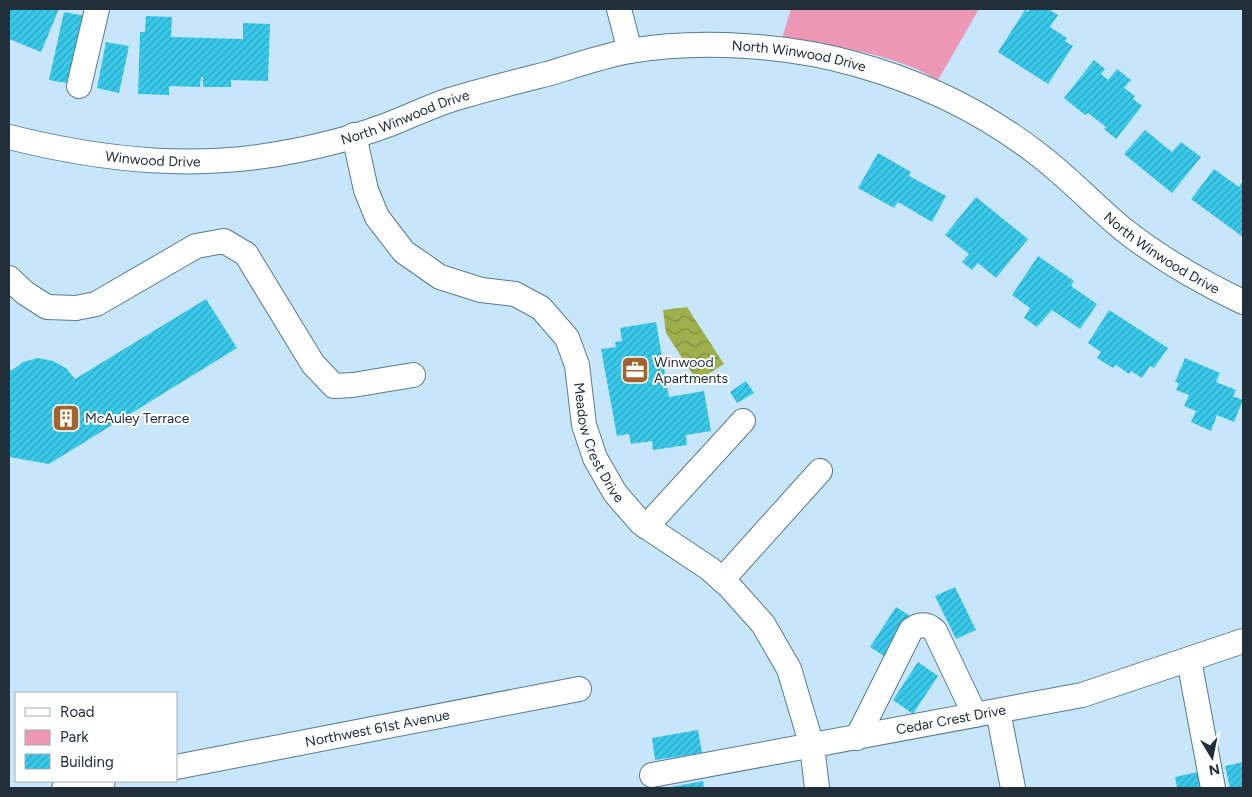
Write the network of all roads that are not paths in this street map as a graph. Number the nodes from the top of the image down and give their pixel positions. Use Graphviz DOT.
graph roads {
  1 [pos="96,9"];
  2 [pos="619,9"];
  3 [pos="630,51"];
  4 [pos="80,86"];
  5 [pos="354,135"];
  6 [pos="9,137"];
  7 [pos="299,150"];
  8 [pos="9,278"];
  9 [pos="1243,302"];
  10 [pos="413,374"];
  11 [pos="743,421"];
  12 [pos="820,471"];
  13 [pos="646,527"];
  14 [pos="722,580"];
  15 [pos="1243,641"];
  16 [pos="1189,660"];
  17 [pos="579,689"];
  18 [pos="998,711"];
  19 [pos="975,715"];
  20 [pos="857,738"];
  21 [pos="812,746"];
  22 [pos="178,766"];
  23 [pos="652,775"];
  24 [pos="97,782"];
  25 [pos="64,788"];
  26 [pos="817,788"];
  27 [pos="1013,788"];
  28 [pos="1213,788"];
  1 -- 4 [label="street"];
  2 -- 3 [label="street"];
  3 -- 5 [label="street, North Winwood Drive"];
  3 -- 9 [label="street, North Winwood Drive"];
  5 -- 7 [label="street, North Winwood Drive"];
  5 -- 13 [label="street, Meadow Crest Drive"];
  6 -- 7 [label="street, Winwood Drive"];
  8 -- 10 [label="street"];
  11 -- 13 [label="street"];
  12 -- 14 [label="street"];
  13 -- 14 [label="street, Meadow Crest Drive"];
  14 -- 21 [label="street, Meadow Crest Drive"];
  15 -- 16 [label="street, Cedar Crest Drive"];
  16 -- 18 [label="street, Cedar Crest Drive"];
  16 -- 28 [label="street"];
  17 -- 22 [label="street, Northwest 61st Avenue"];
  18 -- 19 [label="street, Cedar Crest Drive"];
  18 -- 27 [label="street"];
  19 -- 20 [label="street, Cedar Crest Drive"];
  19 -- 20 [label="street"];
  20 -- 21 [label="street, Cedar Crest Drive"];
  21 -- 23 [label="street, Cedar Crest Drive"];
  21 -- 26 [label="street, Meadow Crest Drive"];
  24 -- 25 [label="street"];
}
